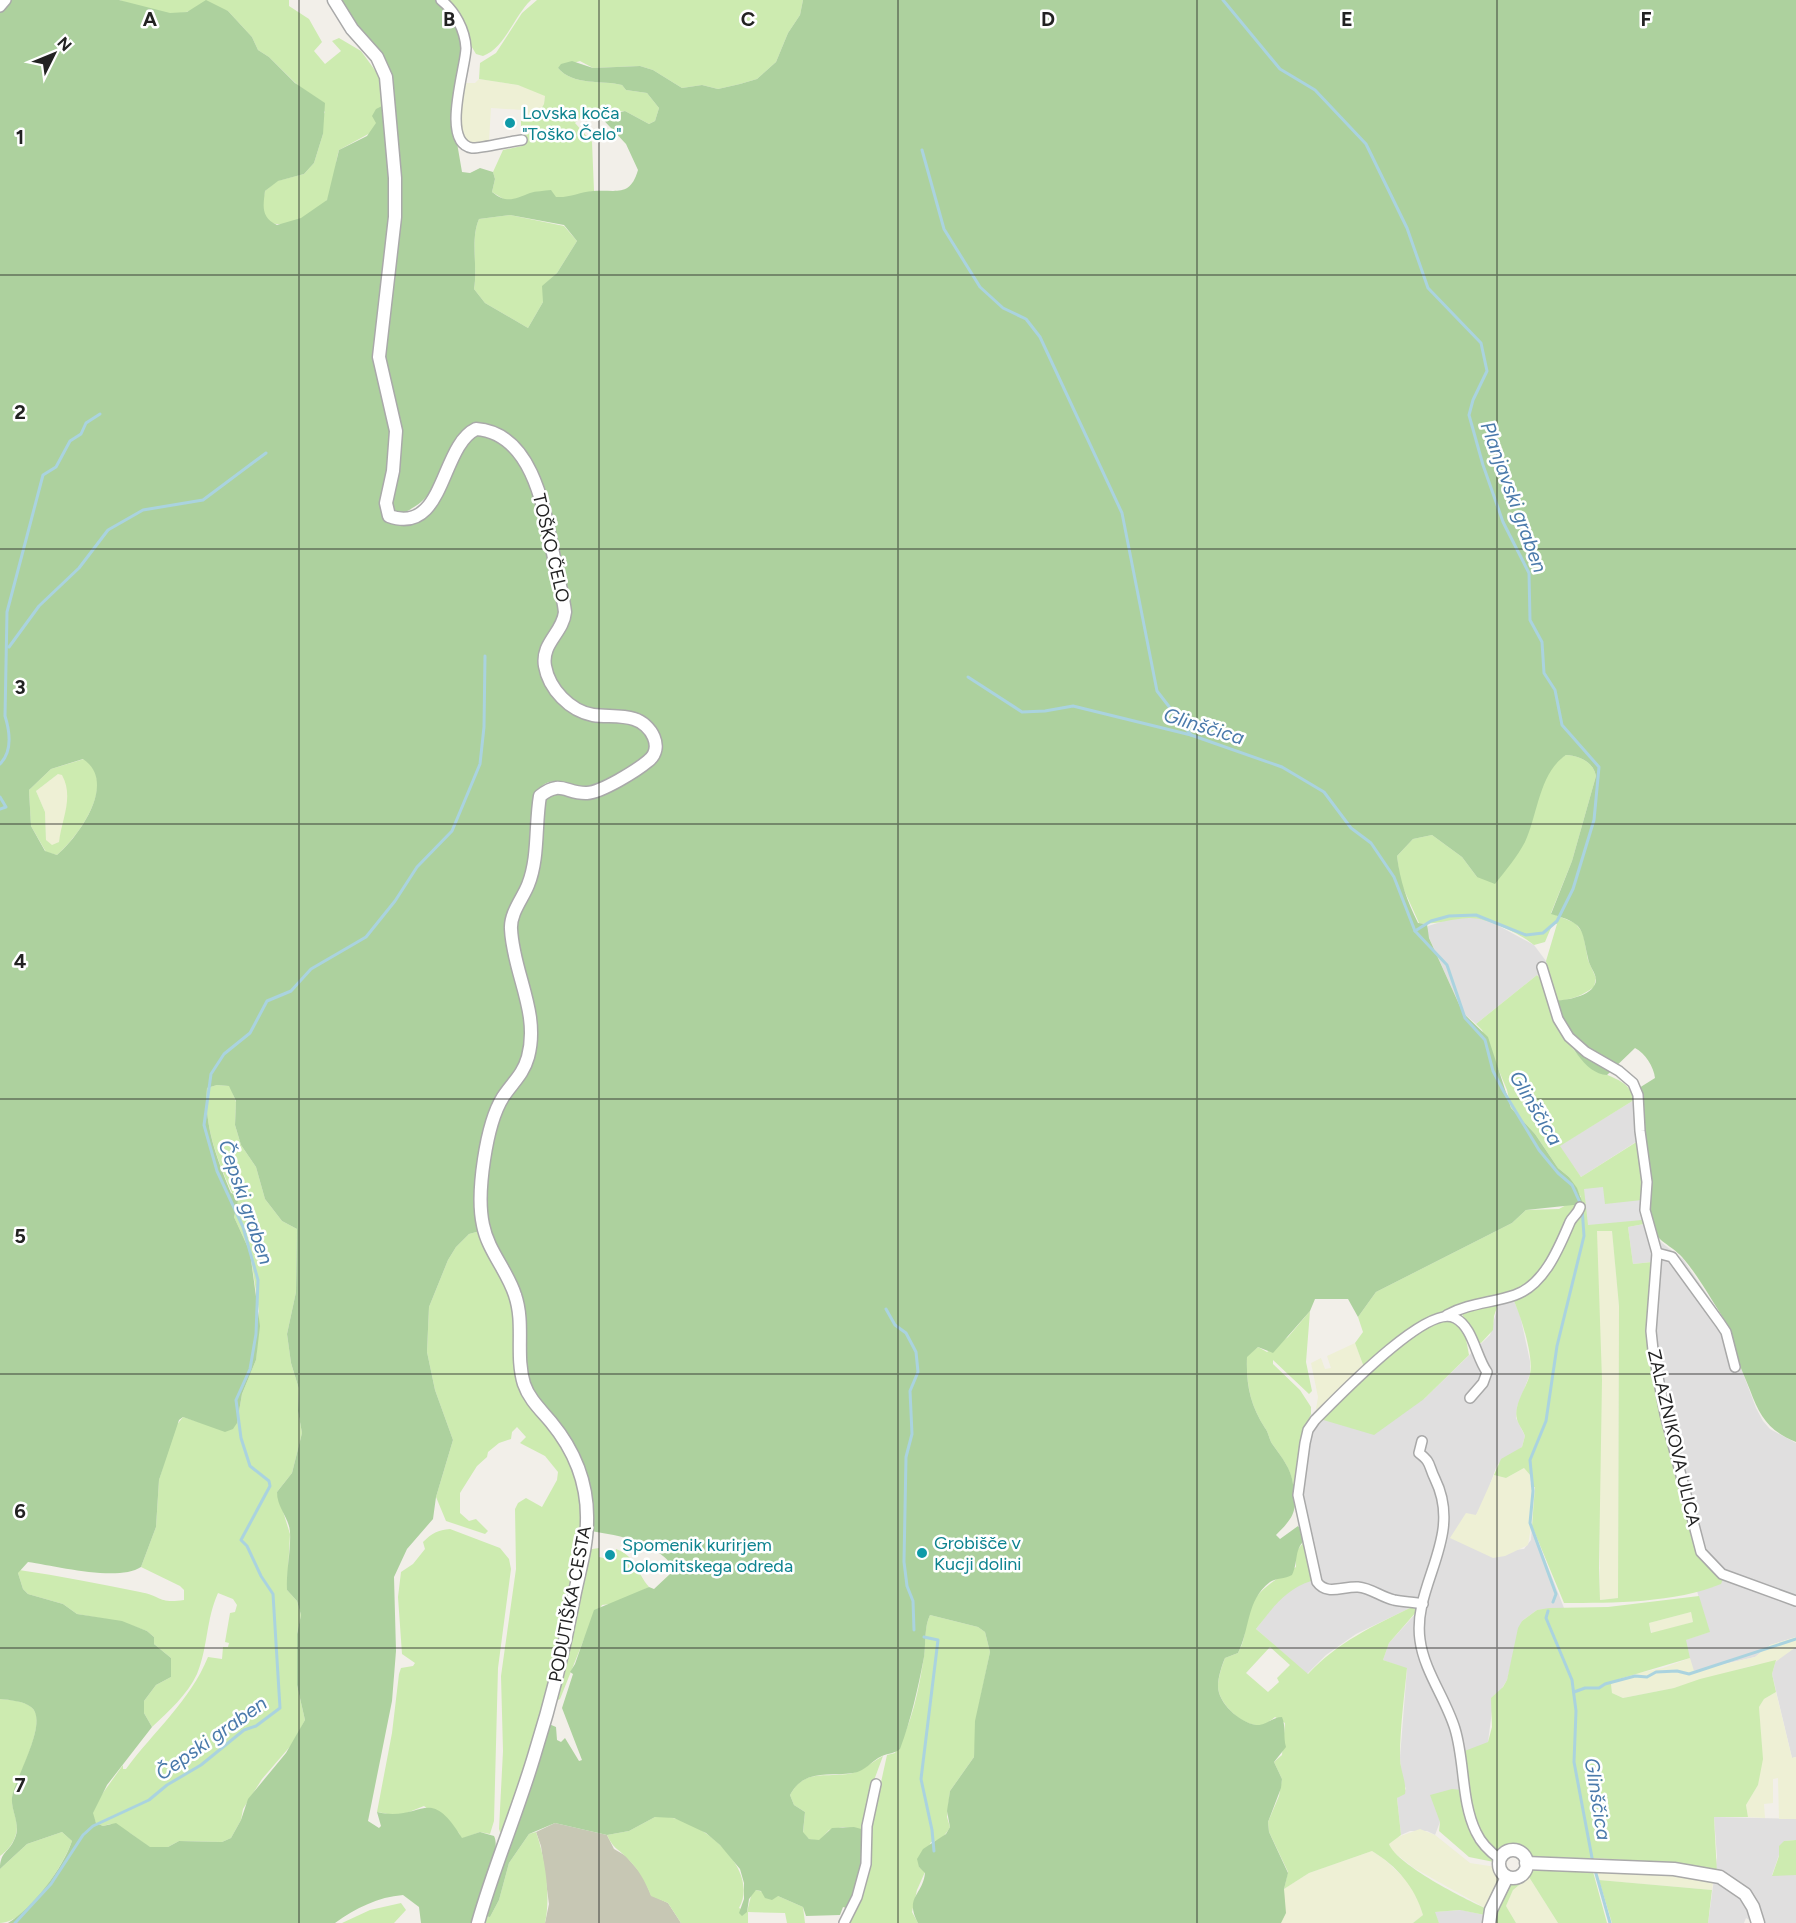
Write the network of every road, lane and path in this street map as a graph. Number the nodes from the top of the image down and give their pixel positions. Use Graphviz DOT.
graph roads {
  1 [pos="6,0"];
  2 [pos="334,0"];
  3 [pos="441,0"];
  4 [pos="0,7"];
  5 [pos="522,140"];
  6 [pos="1542,968"];
  7 [pos="528,1059"];
  8 [pos="1580,1207"];
  9 [pos="1657,1253"];
  10 [pos="1448,1315"];
  11 [pos="1735,1367"];
  12 [pos="1470,1398"];
  13 [pos="1422,1441"];
  14 [pos="1796,1601"];
  15 [pos="1423,1604"];
  16 [pos="876,1784"];
  17 [pos="1500,1859"];
  18 [pos="1526,1863"];
  19 [pos="1507,1877"];
  20 [pos="478,1923"];
  21 [pos="844,1923"];
  22 [pos="1489,1923"];
  23 [pos="1758,1923"];
  1 -- 4 [label="street"];
  2 -- 7 [label="street, TOŠKO ČELO"];
  3 -- 5 [label="street"];
  6 -- 9 [label="street, ZALAZNIKOVA ULICA"];
  7 -- 20 [label="street, PODUTIŠKA CESTA"];
  8 -- 10 [label="street"];
  9 -- 11 [label="street"];
  9 -- 14 [label="street, ZALAZNIKOVA ULICA"];
  10 -- 12 [label="street"];
  10 -- 15 [label="street"];
  13 -- 15 [label="street"];
  15 -- 17 [label="street"];
  16 -- 21 [label="street"];
  17 -- 18 [label="street"];
  17 -- 19 [label="street"];
  18 -- 19 [label="street"];
  18 -- 23 [label="street"];
  19 -- 22 [label="street"];
}
